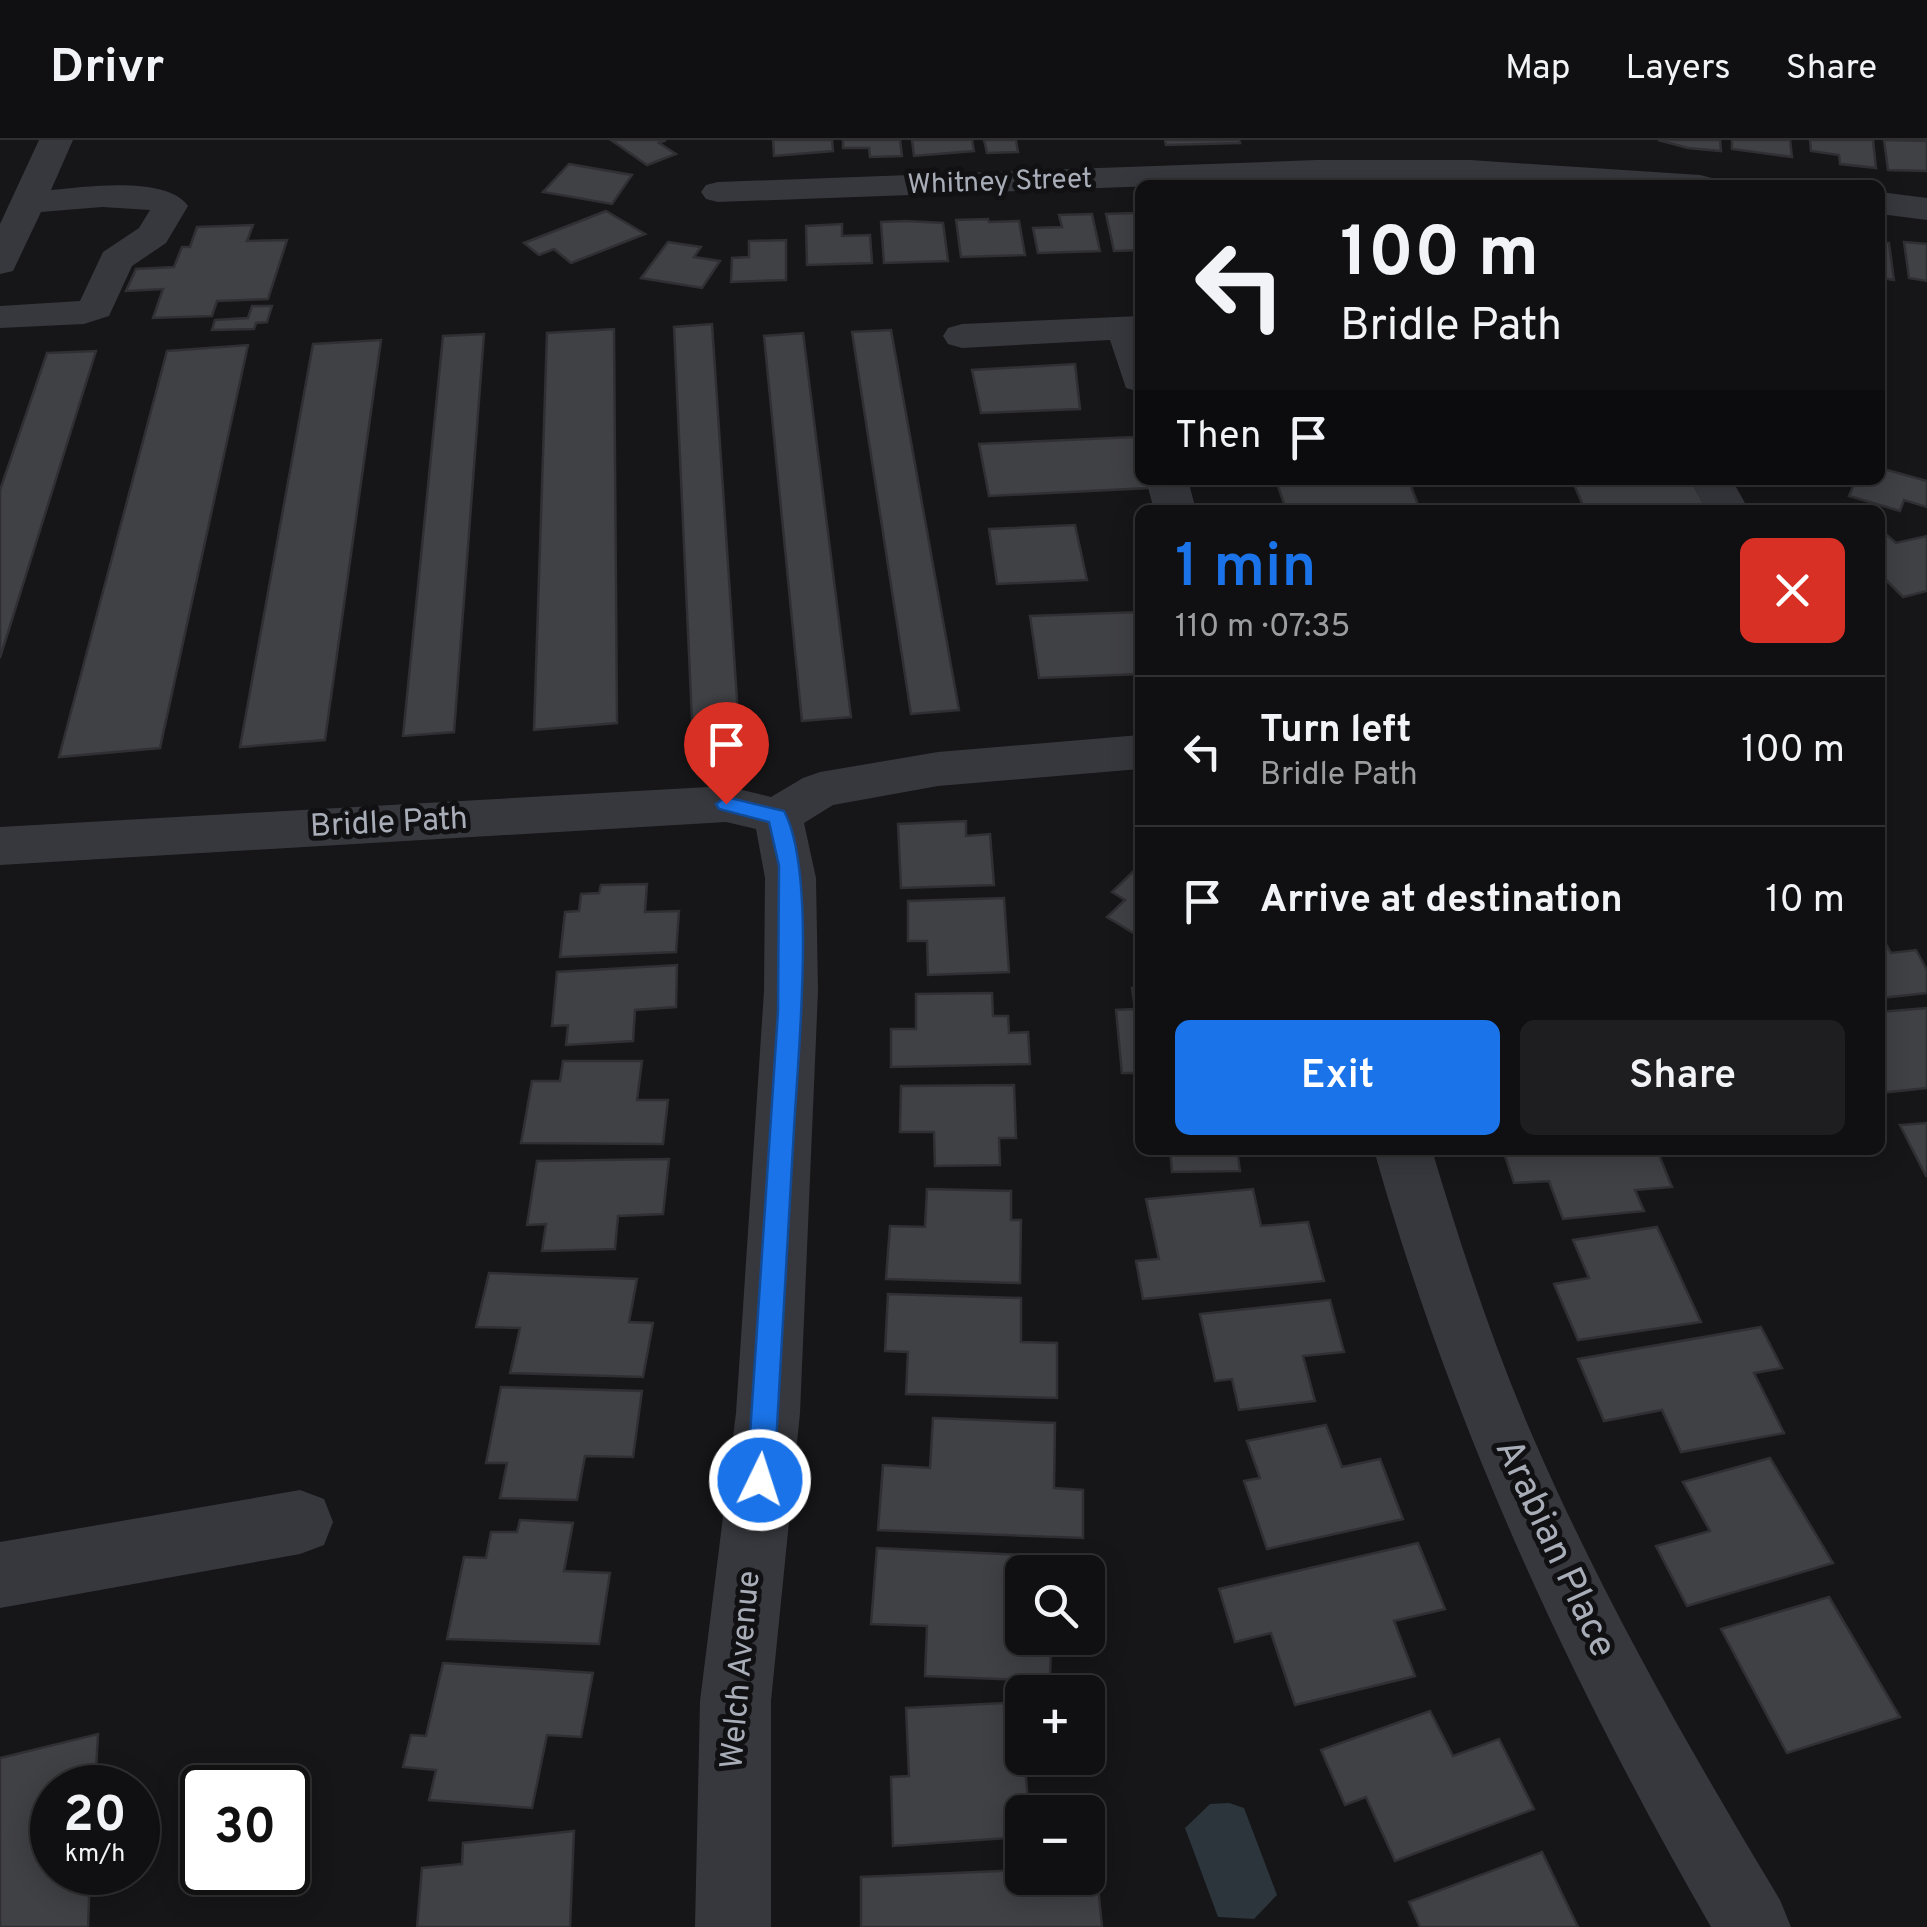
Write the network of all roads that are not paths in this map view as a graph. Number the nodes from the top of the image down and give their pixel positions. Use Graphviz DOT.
graph roads {
  1 [pos="56,140"];
  2 [pos="1096,140"];
  3 [pos="1463,155"];
  4 [pos="1106,179"];
  5 [pos="1660,180"];
  6 [pos="718,192"];
  7 [pos="28,202"];
  8 [pos="1885,204"];
  9 [pos="1927,208"];
  10 [pos="0,262"];
  11 [pos="0,317"];
  12 [pos="1133,327"];
  13 [pos="962,336"];
  14 [pos="1135,752"];
  15 [pos="777,816"];
  16 [pos="0,846"];
  17 [pos="1404,1155"];
  18 [pos="300,1522"];
  19 [pos="0,1575"];
  20 [pos="733,1927"];
  21 [pos="1753,1927"];
  1 -- 7 [label="street"];
  2 -- 4 [label="street"];
  3 -- 4 [label="street, Whitney Street"];
  3 -- 5 [label="street, Whitney Street"];
  4 -- 6 [label="street, Whitney Street"];
  7 -- 10 [label="street"];
  7 -- 11 [label="street"];
  8 -- 9 [label="street"];
  12 -- 13 [label="street"];
  14 -- 15 [label="street"];
  15 -- 16 [label="street, Bridle Path"];
  15 -- 20 [label="street, Welch Avenue"];
  17 -- 21 [label="street, Arabian Place"];
  18 -- 19 [label="street"];
}
